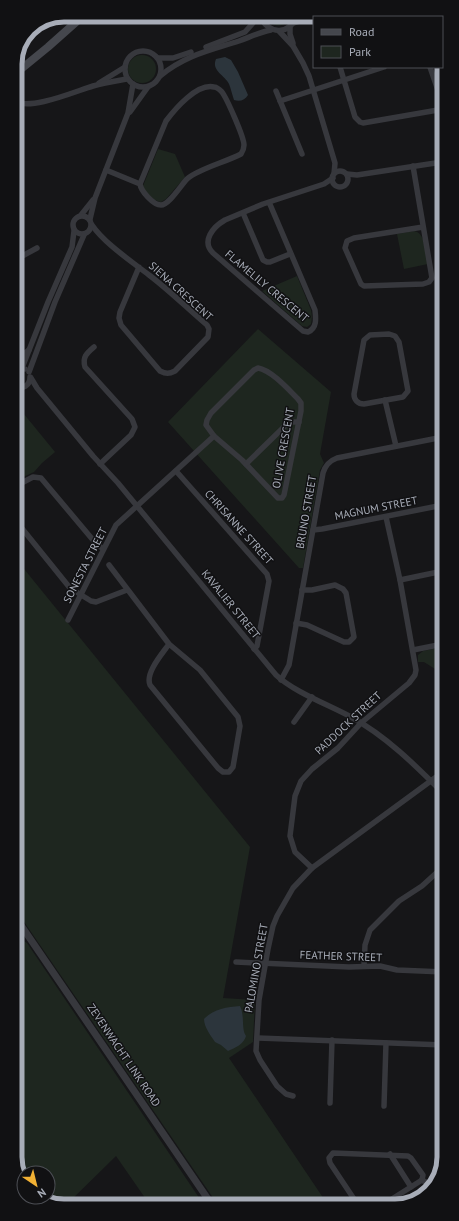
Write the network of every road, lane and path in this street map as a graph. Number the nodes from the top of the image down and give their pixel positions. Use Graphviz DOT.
graph roads {
  1 [pos="76,22"];
  2 [pos="254,22"];
  3 [pos="263,22"];
  4 [pos="297,22"];
  5 [pos="291,24"];
  6 [pos="271,30"];
  7 [pos="279,31"];
  8 [pos="293,46"];
  9 [pos="158,58"];
  10 [pos="125,67"];
  11 [pos="22,68"];
  12 [pos="340,68"];
  13 [pos="381,68"];
  14 [pos="430,68"];
  15 [pos="160,76"];
  16 [pos="127,79"];
  17 [pos="344,80"];
  18 [pos="133,84"];
  19 [pos="95,85"];
  20 [pos="148,87"];
  21 [pos="437,87"];
  22 [pos="313,90"];
  23 [pos="276,91"];
  24 [pos="280,101"];
  25 [pos="22,104"];
  26 [pos="437,110"];
  27 [pos="128,114"];
  28 [pos="302,154"];
  29 [pos="335,163"];
  30 [pos="437,163"];
  31 [pos="413,166"];
  32 [pos="106,170"];
  33 [pos="345,172"];
  34 [pos="357,175"];
  35 [pos="333,176"];
  36 [pos="348,181"];
  37 [pos="140,184"];
  38 [pos="324,184"];
  39 [pos="335,184"];
  40 [pos="94,198"];
  41 [pos="269,202"];
  42 [pos="243,212"];
  43 [pos="81,215"];
  44 [pos="91,222"];
  45 [pos="423,226"];
  46 [pos="74,231"];
  47 [pos="86,234"];
  48 [pos="97,234"];
  49 [pos="37,248"];
  50 [pos="290,254"];
  51 [pos="22,256"];
  52 [pos="139,267"];
  53 [pos="94,347"];
  54 [pos="30,348"];
  55 [pos="22,355"];
  56 [pos="22,361"];
  57 [pos="22,369"];
  58 [pos="29,372"];
  59 [pos="31,378"];
  60 [pos="22,385"];
  61 [pos="22,386"];
  62 [pos="37,388"];
  63 [pos="385,400"];
  64 [pos="299,422"];
  65 [pos="214,436"];
  66 [pos="437,438"];
  67 [pos="396,446"];
  68 [pos="100,464"];
  69 [pos="246,464"];
  70 [pos="176,471"];
  71 [pos="22,483"];
  72 [pos="137,506"];
  73 [pos="437,506"];
  74 [pos="386,517"];
  75 [pos="22,528"];
  76 [pos="313,530"];
  77 [pos="104,549"];
  78 [pos="109,566"];
  79 [pos="437,572"];
  80 [pos="400,580"];
  81 [pos="127,590"];
  82 [pos="302,590"];
  83 [pos="81,594"];
  84 [pos="68,620"];
  85 [pos="296,623"];
  86 [pos="169,644"];
  87 [pos="437,645"];
  88 [pos="254,649"];
  89 [pos="413,650"];
  90 [pos="281,680"];
  91 [pos="312,697"];
  92 [pos="294,722"];
  93 [pos="361,723"];
  94 [pos="437,776"];
  95 [pos="431,781"];
  96 [pos="437,787"];
  97 [pos="312,868"];
  98 [pos="437,872"];
  99 [pos="22,927"];
  100 [pos="236,962"];
  101 [pos="266,964"];
  102 [pos="364,966"];
  103 [pos="437,972"];
  104 [pos="258,1038"];
  105 [pos="332,1040"];
  106 [pos="386,1043"];
  107 [pos="437,1045"];
  108 [pos="293,1096"];
  109 [pos="330,1103"];
  110 [pos="384,1106"];
  111 [pos="390,1154"];
  112 [pos="422,1180"];
  113 [pos="428,1183"];
  114 [pos="411,1187"];
  115 [pos="208,1199"];
  116 [pos="355,1199"];
  117 [pos="392,1199"];
  1 -- 11 [label="main road"];
  2 -- 9 [label="street"];
  3 -- 6 [label="street"];
  4 -- 5 [label="street"];
  5 -- 7 [label="street"];
  5 -- 8 [label="street"];
  6 -- 7 [label="street"];
  6 -- 15 [label="street"];
  7 -- 8 [label="street"];
  8 -- 22 [label="street"];
  9 -- 10 [label="street"];
  9 -- 15 [label="street"];
  10 -- 16 [label="street"];
  10 -- 19 [label="street"];
  12 -- 17 [label="street"];
  13 -- 17 [label="street"];
  14 -- 21 [label="street"];
  15 -- 20 [label="street"];
  16 -- 18 [label="street"];
  16 -- 19 [label="street"];
  17 -- 22 [label="street"];
  17 -- 26 [label="street"];
  18 -- 20 [label="street"];
  18 -- 27 [label="street"];
  19 -- 25 [label="street"];
  20 -- 27 [label="street"];
  22 -- 24 [label="street"];
  22 -- 29 [label="street"];
  23 -- 24 [label="street"];
  24 -- 28 [label="street"];
  27 -- 32 [label="street"];
  29 -- 33 [label="street"];
  29 -- 35 [label="street"];
  30 -- 31 [label="street"];
  31 -- 34 [label="street"];
  31 -- 45 [label="street"];
  32 -- 37 [label="street"];
  32 -- 40 [label="street"];
  33 -- 34 [label="street"];
  33 -- 35 [label="street"];
  33 -- 36 [label="street"];
  34 -- 36 [label="street"];
  35 -- 38 [label="street"];
  35 -- 39 [label="street"];
  36 -- 39 [label="street"];
  37 -- 37 [label="street"];
  38 -- 39 [label="street"];
  38 -- 41 [label="street"];
  40 -- 43 [label="street"];
  40 -- 44 [label="street"];
  41 -- 42 [label="street, FLAMELILY CRESCENT"];
  41 -- 50 [label="street, FLAMELILY CRESCENT"];
  42 -- 50 [label="street, FLAMELILY CRESCENT"];
  42 -- 50 [label="street, FLAMELILY CRESCENT"];
  43 -- 44 [label="street"];
  43 -- 46 [label="street"];
  44 -- 47 [label="street"];
  44 -- 48 [label="street, SIENA CRESCENT"];
  45 -- 45 [label="street"];
  46 -- 47 [label="street"];
  46 -- 54 [label="street"];
  47 -- 48 [label="street"];
  47 -- 58 [label="street"];
  48 -- 52 [label="street, SIENA CRESCENT"];
  49 -- 51 [label="street"];
  52 -- 52 [label="street, SIENA CRESCENT"];
  53 -- 68 [label="street"];
  54 -- 55 [label="street"];
  54 -- 56 [label="street"];
  57 -- 58 [label="street"];
  58 -- 59 [label="street, KAVALIER STREET"];
  59 -- 60 [label="street"];
  59 -- 62 [label="street, KAVALIER STREET"];
  61 -- 62 [label="street"];
  62 -- 68 [label="street, KAVALIER STREET"];
  63 -- 63 [label="street"];
  63 -- 67 [label="street"];
  64 -- 65 [label="street, OLIVE CRESCENT"];
  64 -- 69 [label="street"];
  64 -- 69 [label="street, OLIVE CRESCENT"];
  65 -- 69 [label="street, OLIVE CRESCENT"];
  65 -- 70 [label="street, SONESTA STREET"];
  66 -- 67 [label="street, BRUNO STREET"];
  67 -- 76 [label="street, BRUNO STREET"];
  68 -- 72 [label="street, KAVALIER STREET"];
  70 -- 72 [label="street, SONESTA STREET"];
  70 -- 88 [label="street, CHRISANNE STREET"];
  71 -- 77 [label="street"];
  72 -- 77 [label="street, SONESTA STREET"];
  72 -- 88 [label="street, KAVALIER STREET"];
  73 -- 74 [label="street, MAGNUM STREET"];
  74 -- 76 [label="street, MAGNUM STREET"];
  74 -- 80 [label="street, PADDOCK STREET"];
  75 -- 83 [label="street"];
  76 -- 82 [label="street, BRUNO STREET"];
  77 -- 83 [label="street, SONESTA STREET"];
  78 -- 81 [label="street"];
  79 -- 80 [label="street"];
  80 -- 89 [label="street, PADDOCK STREET"];
  81 -- 83 [label="street"];
  81 -- 86 [label="street"];
  82 -- 85 [label="street, BRUNO STREET"];
  82 -- 85 [label="street"];
  83 -- 84 [label="street, SONESTA STREET"];
  85 -- 90 [label="street, BRUNO STREET"];
  86 -- 86 [label="street"];
  87 -- 89 [label="street"];
  88 -- 90 [label="street, KAVALIER STREET"];
  89 -- 93 [label="street, PADDOCK STREET"];
  90 -- 91 [label="street, KAVALIER STREET"];
  91 -- 92 [label="street"];
  91 -- 93 [label="street, KAVALIER STREET"];
  93 -- 95 [label="street, KAVALIER STREET"];
  93 -- 97 [label="street, PADDOCK STREET"];
  94 -- 95 [label="street, PALOMINO STREET"];
  95 -- 96 [label="street, KAVALIER STREET"];
  95 -- 97 [label="street, PALOMINO STREET"];
  97 -- 101 [label="street, PALOMINO STREET"];
  98 -- 102 [label="street"];
  99 -- 115 [label="street, ZEVENWACHT LINK ROAD"];
  100 -- 101 [label="street, FEATHER STREET"];
  101 -- 102 [label="street, FEATHER STREET"];
  101 -- 104 [label="street, PALOMINO STREET"];
  102 -- 103 [label="street, FEATHER STREET"];
  104 -- 105 [label="street"];
  104 -- 108 [label="street, PALOMINO STREET"];
  105 -- 106 [label="street"];
  105 -- 109 [label="street"];
  106 -- 107 [label="street"];
  106 -- 110 [label="street"];
  111 -- 112 [label="street"];
  111 -- 114 [label="street"];
  111 -- 116 [label="street"];
  112 -- 113 [label="street"];
  112 -- 114 [label="street"];
  114 -- 117 [label="street"];
}
